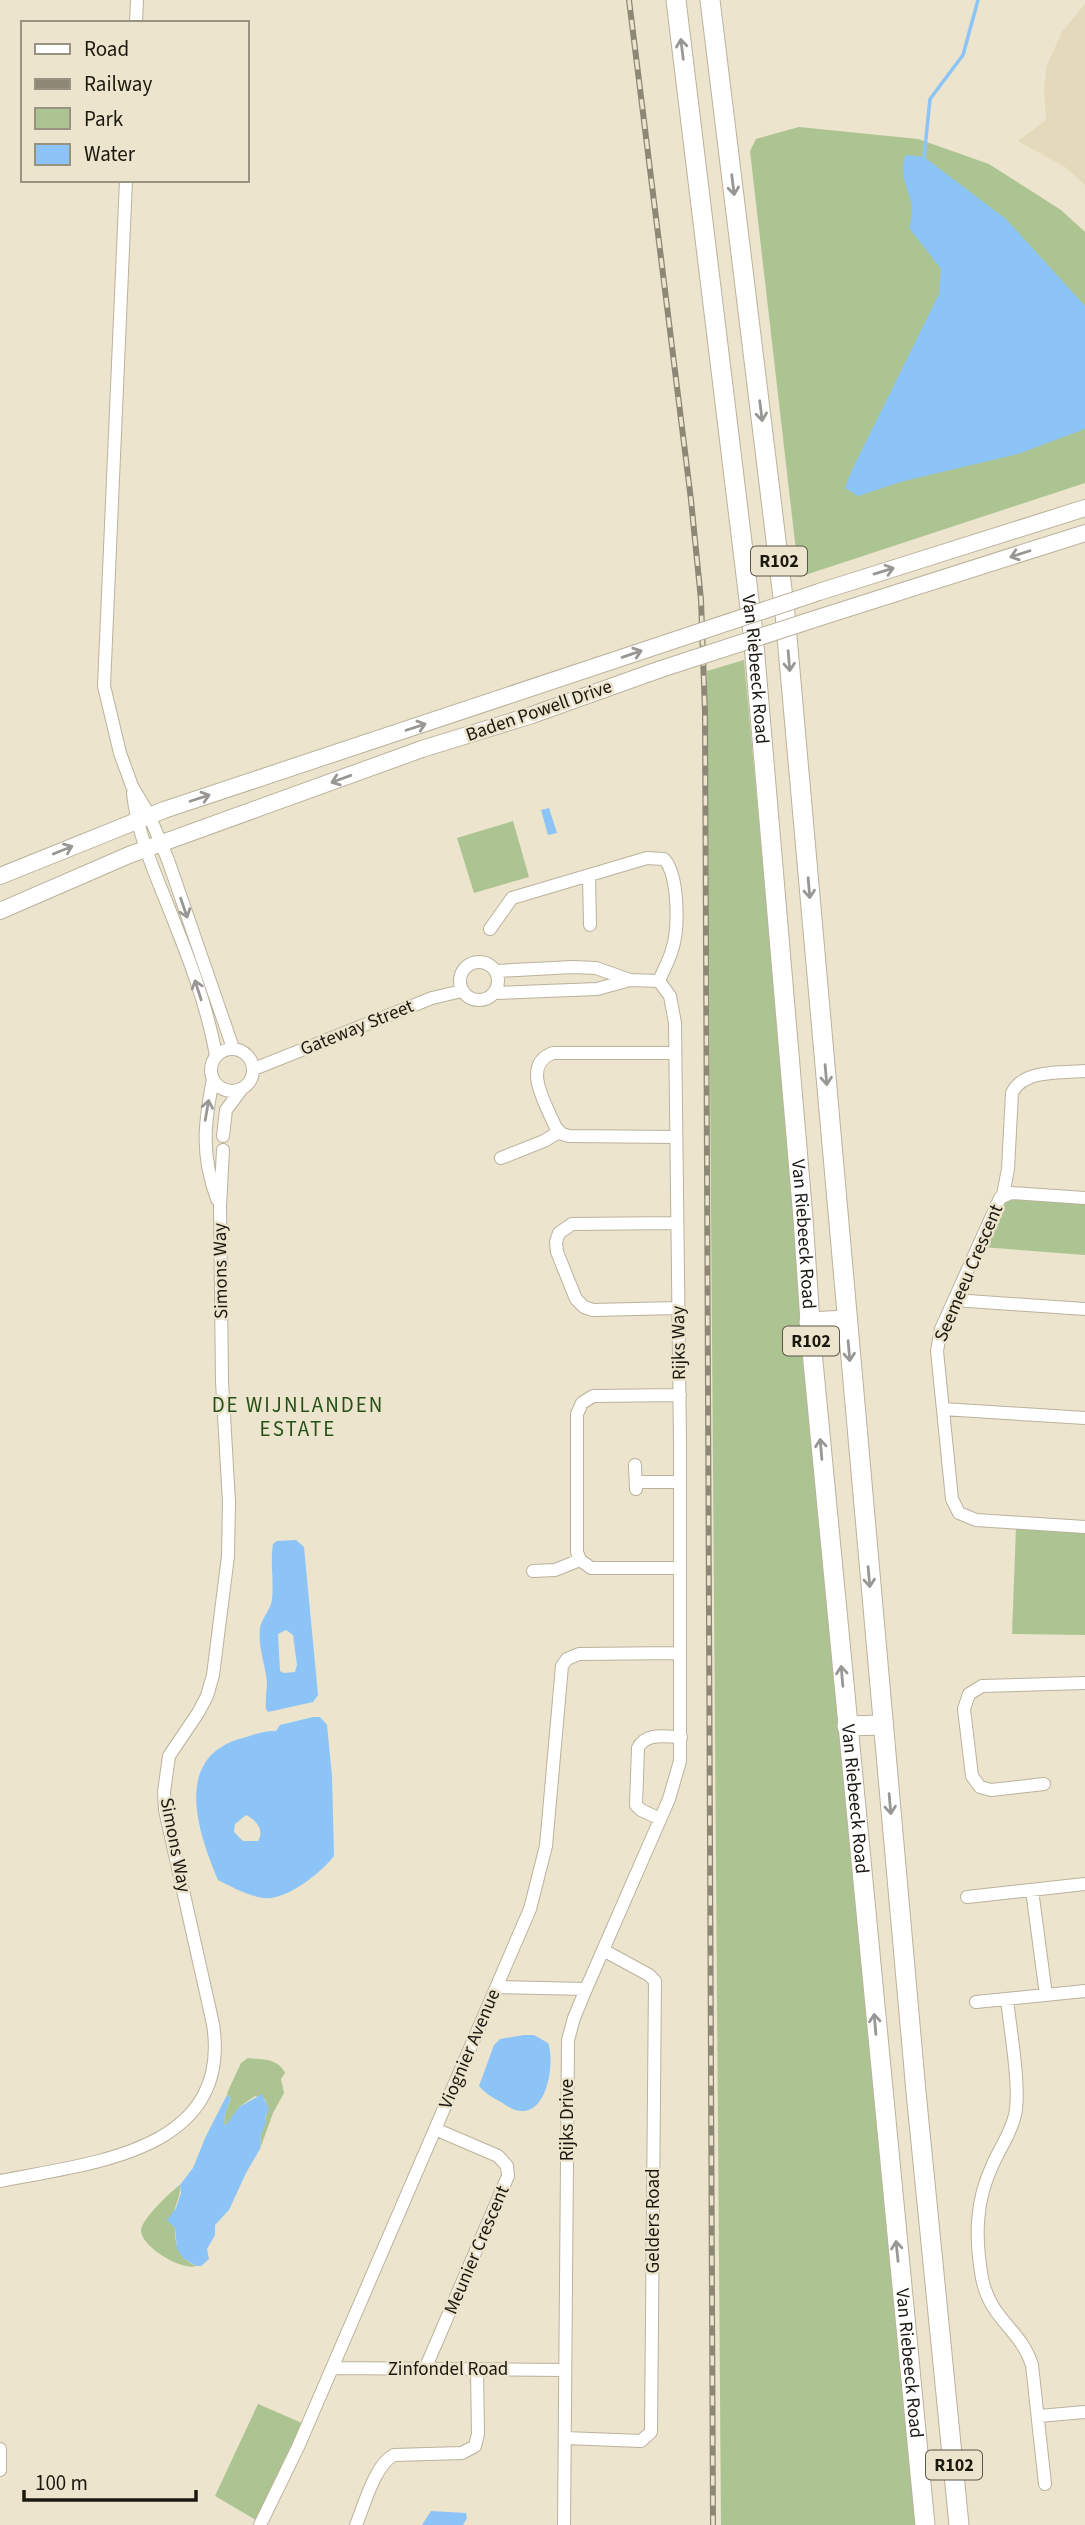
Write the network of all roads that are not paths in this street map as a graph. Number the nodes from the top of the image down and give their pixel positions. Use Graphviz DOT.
graph roads {
  1 [pos="137,0"];
  2 [pos="676,0"];
  3 [pos="710,0"];
  4 [pos="136,21"];
  5 [pos="126,182"];
  6 [pos="1085,508"];
  7 [pos="1085,533"];
  8 [pos="142,818"];
  9 [pos="153,846"];
  10 [pos="589,875"];
  11 [pos="0,876"];
  12 [pos="0,911"];
  13 [pos="590,926"];
  14 [pos="490,929"];
  15 [pos="551,967"];
  16 [pos="496,971"];
  17 [pos="630,980"];
  18 [pos="659,981"];
  19 [pos="551,990"];
  20 [pos="462,991"];
  21 [pos="495,993"];
  22 [pos="233,1048"];
  23 [pos="675,1053"];
  24 [pos="216,1056"];
  25 [pos="254,1069"];
  26 [pos="1085,1071"];
  27 [pos="213,1079"];
  28 [pos="241,1090"];
  29 [pos="559,1132"];
  30 [pos="223,1136"];
  31 [pos="675,1137"];
  32 [pos="223,1150"];
  33 [pos="500,1158"];
  34 [pos="1003,1195"];
  35 [pos="1085,1198"];
  36 [pos="219,1206"];
  37 [pos="677,1223"];
  38 [pos="954,1300"];
  39 [pos="678,1308"];
  40 [pos="1085,1309"];
  41 [pos="846,1320"];
  42 [pos="809,1322"];
  43 [pos="680,1395"];
  44 [pos="943,1409"];
  45 [pos="1085,1418"];
  46 [pos="635,1465"];
  47 [pos="679,1482"];
  48 [pos="1085,1527"];
  49 [pos="580,1560"];
  50 [pos="679,1568"];
  51 [pos="533,1571"];
  52 [pos="679,1653"];
  53 [pos="1085,1683"];
  54 [pos="883,1724"];
  55 [pos="847,1726"];
  56 [pos="681,1737"];
  57 [pos="1044,1784"];
  58 [pos="660,1819"];
  59 [pos="1085,1884"];
  60 [pos="1032,1890"];
  61 [pos="967,1897"];
  62 [pos="603,1950"];
  63 [pos="496,1987"];
  64 [pos="586,1989"];
  65 [pos="1085,1991"];
  66 [pos="1046,1995"];
  67 [pos="1007,1999"];
  68 [pos="976,2001"];
  69 [pos="918,2116"];
  70 [pos="884,2117"];
  71 [pos="435,2129"];
  72 [pos="0,2181"];
  73 [pos="332,2368"];
  74 [pos="425,2369"];
  75 [pos="477,2370"];
  76 [pos="565,2370"];
  77 [pos="1085,2412"];
  78 [pos="1039,2416"];
  79 [pos="565,2438"];
  80 [pos="0,2449"];
  81 [pos="0,2470"];
  82 [pos="1045,2484"];
  83 [pos="260,2525"];
  84 [pos="356,2525"];
  85 [pos="564,2525"];
  86 [pos="925,2525"];
  87 [pos="959,2525"];
  1 -- 4 [label="street"];
  42 -- 2 [label="main road, Van Riebeeck Road / R102, one-way"];
  3 -- 41 [label="main road, Van Riebeeck Road / R102, one-way"];
  5 -- 8 [label="street"];
  8 -- 6 [label="main road, Baden Powell Drive, one-way, bridge"];
  7 -- 9 [label="main road, Baden Powell Drive, one-way, bridge"];
  8 -- 9 [label="street"];
  11 -- 8 [label="main road, Baden Powell Drive, one-way"];
  9 -- 12 [label="main road, Baden Powell Drive"];
  9 -- 22 [label="street, one-way"];
  24 -- 9 [label="street, one-way"];
  10 -- 13 [label="street"];
  10 -- 14 [label="street"];
  10 -- 18 [label="street"];
  15 -- 16 [label="street"];
  15 -- 17 [label="street"];
  15 -- 19 [label="street"];
  16 -- 20 [label="street"];
  16 -- 21 [label="street"];
  17 -- 18 [label="street"];
  17 -- 19 [label="street"];
  18 -- 23 [label="street, Rijks Way"];
  19 -- 21 [label="street"];
  20 -- 21 [label="street"];
  20 -- 25 [label="street, Gateway Street"];
  22 -- 24 [label="street"];
  22 -- 25 [label="street"];
  23 -- 29 [label="street"];
  23 -- 31 [label="street, Rijks Way"];
  24 -- 27 [label="street"];
  25 -- 28 [label="street"];
  26 -- 34 [label="street"];
  27 -- 28 [label="street"];
  36 -- 27 [label="street, Simons Way, one-way"];
  28 -- 30 [label="street"];
  29 -- 31 [label="street"];
  29 -- 33 [label="street"];
  31 -- 37 [label="street, Rijks Way"];
  32 -- 36 [label="street, Simons Way"];
  34 -- 35 [label="street, Seemeeu Crescent"];
  34 -- 38 [label="street, Seemeeu Crescent"];
  36 -- 72 [label="street, Simons Way"];
  37 -- 39 [label="street, Rijks Way"];
  37 -- 39 [label="street"];
  38 -- 40 [label="street"];
  38 -- 44 [label="street, Seemeeu Crescent"];
  39 -- 43 [label="street, Rijks Way"];
  41 -- 42 [label="main road"];
  41 -- 54 [label="main road, Van Riebeeck Road / R102, one-way"];
  55 -- 42 [label="main road, Van Riebeeck Road / R102, one-way"];
  43 -- 47 [label="street, Rijks Way"];
  43 -- 49 [label="street"];
  44 -- 45 [label="street"];
  44 -- 48 [label="street, Seemeeu Crescent"];
  46 -- 47 [label="street"];
  47 -- 50 [label="street, Rijks Way"];
  49 -- 50 [label="street"];
  49 -- 51 [label="street"];
  50 -- 52 [label="street, Rijks Way"];
  52 -- 56 [label="street, Rijks Way"];
  52 -- 63 [label="street, Viognier Avenue"];
  53 -- 57 [label="street"];
  54 -- 55 [label="main road"];
  54 -- 69 [label="main road, Van Riebeeck Road / R102, one-way"];
  70 -- 55 [label="main road, Van Riebeeck Road / R102, one-way"];
  56 -- 58 [label="street, Rijks Drive"];
  56 -- 58 [label="street"];
  58 -- 62 [label="street, Rijks Drive"];
  59 -- 60 [label="street"];
  60 -- 61 [label="street"];
  60 -- 66 [label="street"];
  62 -- 64 [label="street, Rijks Drive"];
  62 -- 79 [label="street, Gelders Road"];
  63 -- 64 [label="street"];
  63 -- 71 [label="street, Viognier Avenue"];
  64 -- 76 [label="street, Rijks Drive"];
  65 -- 66 [label="street"];
  66 -- 67 [label="street"];
  67 -- 68 [label="street"];
  67 -- 78 [label="street"];
  69 -- 70 [label="main road"];
  69 -- 87 [label="main road, Van Riebeeck Road / R102"];
  86 -- 70 [label="main road, Van Riebeeck Road / R102, one-way"];
  71 -- 73 [label="street, Viognier Avenue"];
  71 -- 74 [label="street, Meunier Crescent"];
  73 -- 74 [label="street, Zinfondel Road"];
  73 -- 83 [label="street, Viognier Avenue"];
  74 -- 75 [label="street, Zinfondel Road"];
  75 -- 76 [label="street, Zinfondel Road"];
  75 -- 84 [label="street"];
  76 -- 79 [label="street, Rijks Drive"];
  77 -- 78 [label="street"];
  78 -- 82 [label="street"];
  79 -- 85 [label="street, Rijks Drive"];
  80 -- 81 [label="street"];
}
